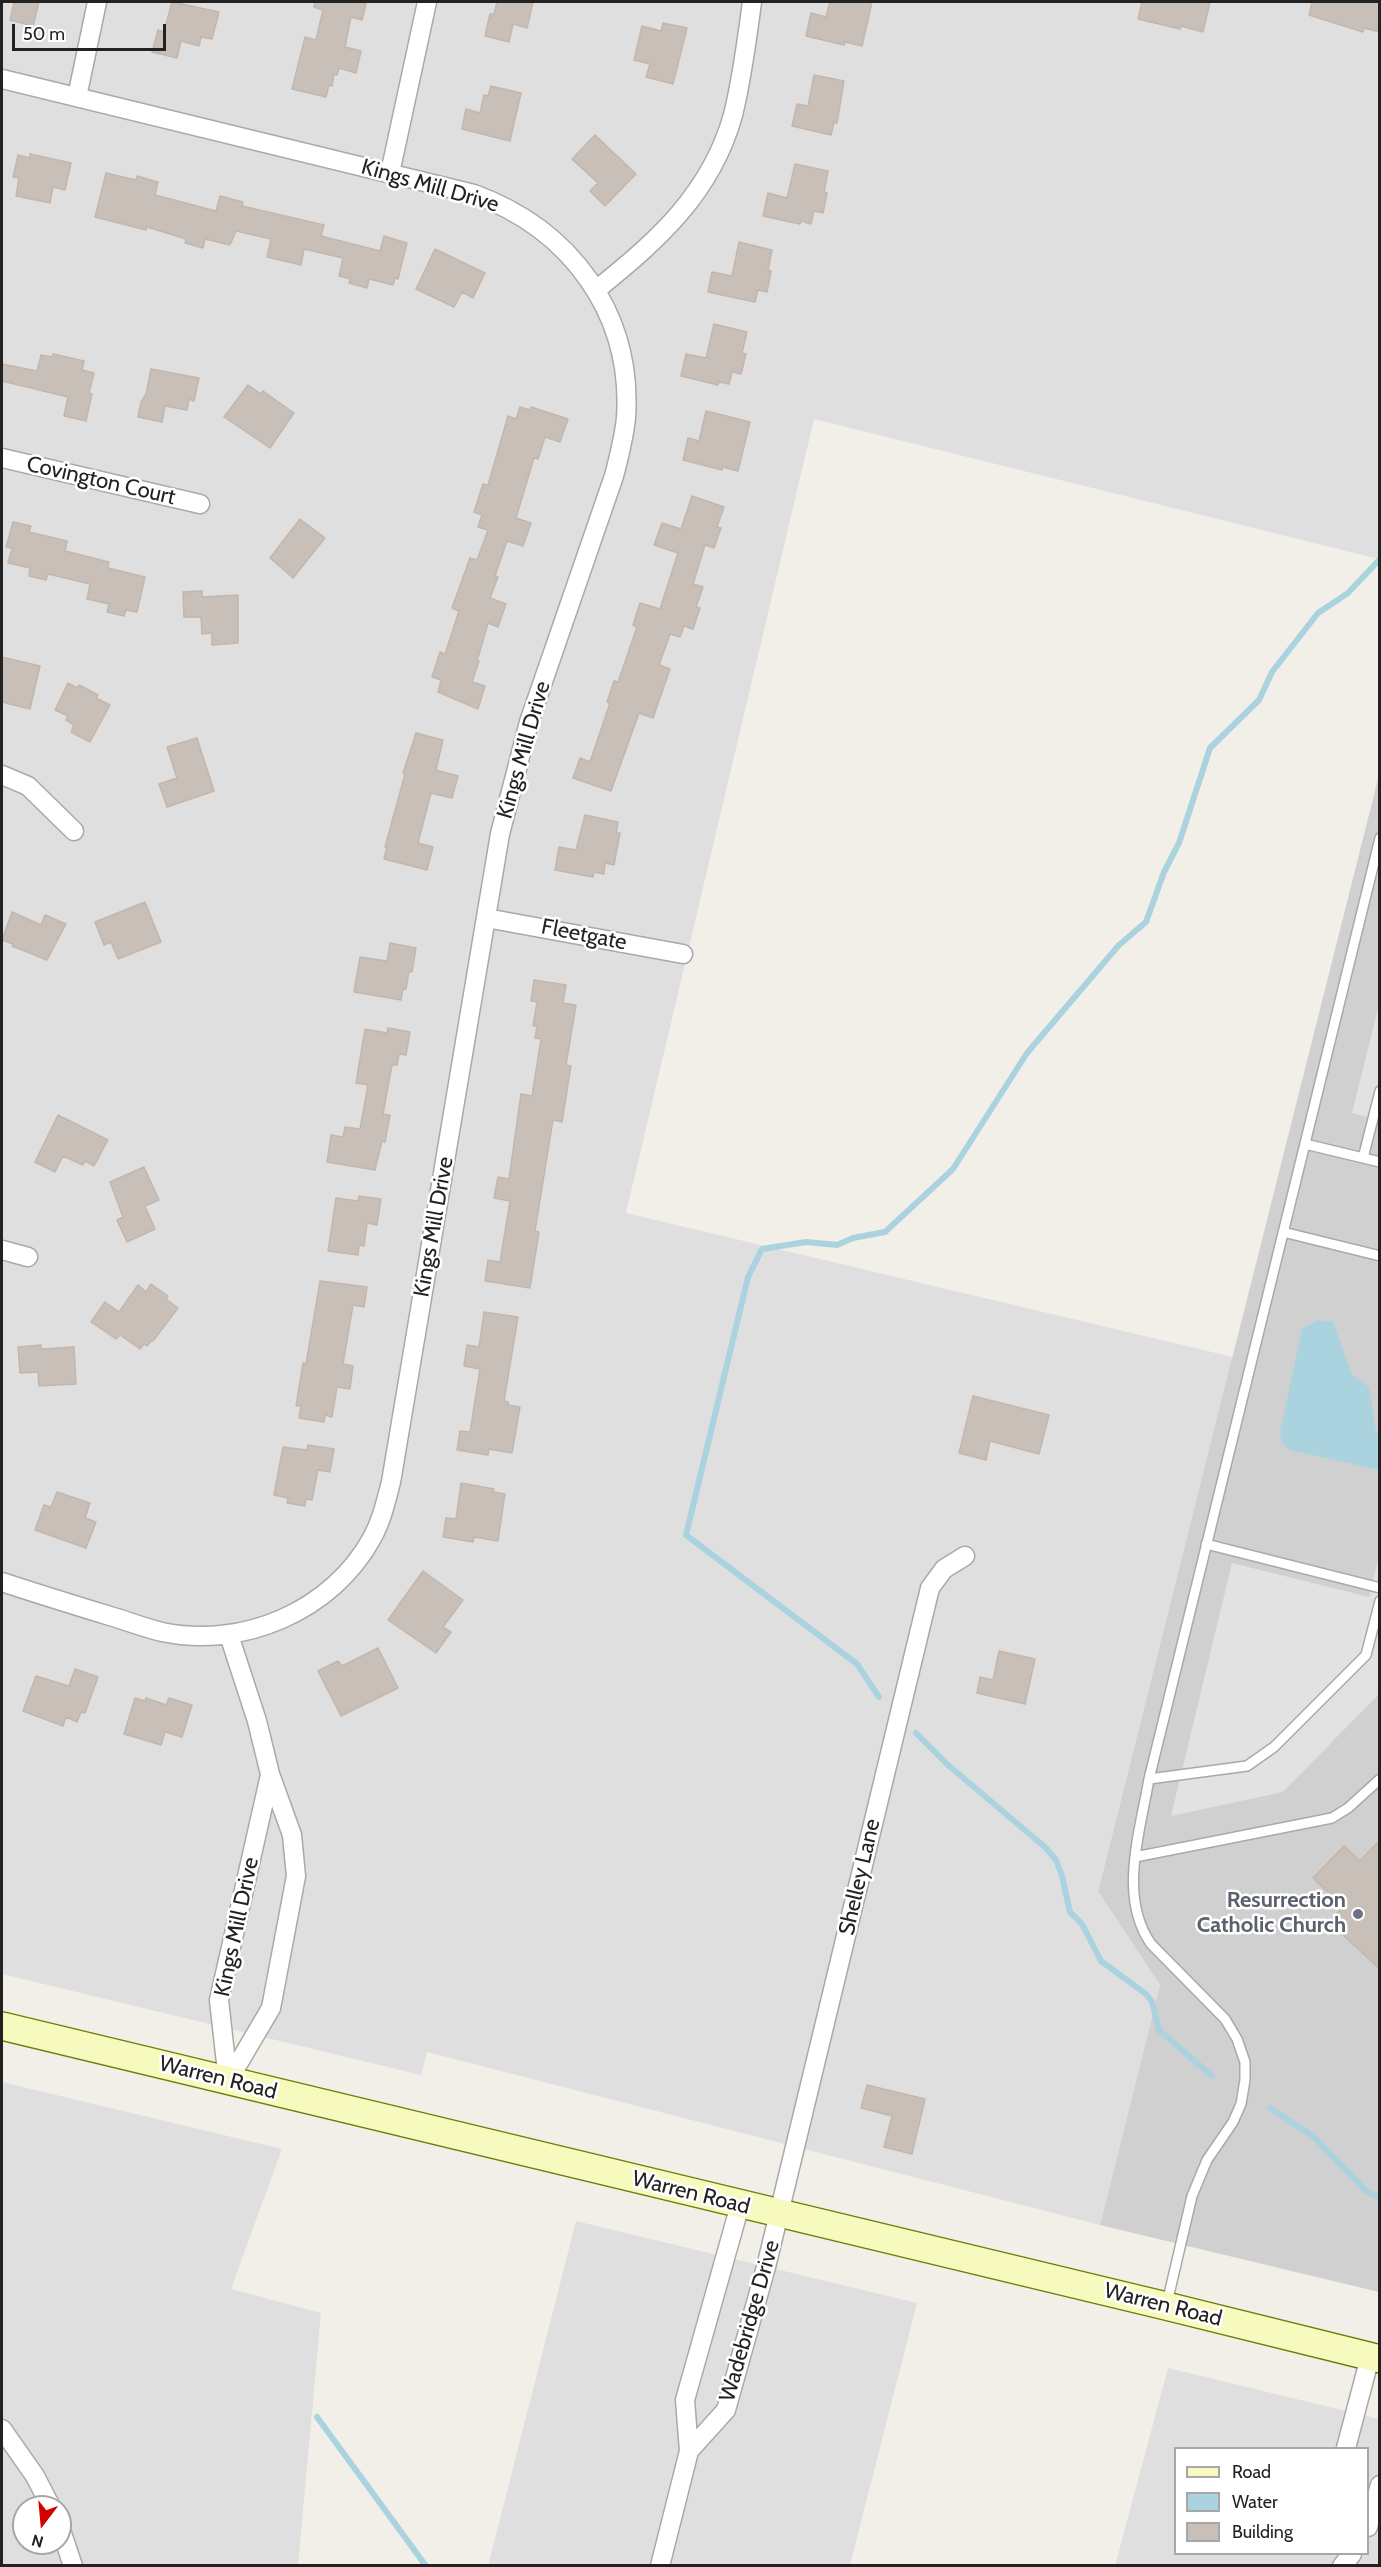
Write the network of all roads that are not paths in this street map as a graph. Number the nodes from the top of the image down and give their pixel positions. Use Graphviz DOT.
graph roads {
  1 [pos="97,2"];
  2 [pos="427,2"];
  3 [pos="752,2"];
  4 [pos="2,79"];
  5 [pos="77,97"];
  6 [pos="390,173"];
  7 [pos="596,290"];
  8 [pos="2,458"];
  9 [pos="200,504"];
  10 [pos="2,775"];
  11 [pos="74,831"];
  12 [pos="1380,838"];
  13 [pos="1370,879"];
  14 [pos="1380,882"];
  15 [pos="486,918"];
  16 [pos="683,954"];
  17 [pos="1380,1091"];
  18 [pos="1305,1144"];
  19 [pos="1363,1158"];
  20 [pos="1380,1162"];
  21 [pos="1283,1232"];
  22 [pos="2,1250"];
  23 [pos="1380,1256"];
  24 [pos="28,1257"];
  25 [pos="1206,1544"];
  26 [pos="965,1556"];
  27 [pos="2,1582"];
  28 [pos="1380,1588"];
  29 [pos="1380,1601"];
  30 [pos="230,1635"];
  31 [pos="270,1774"];
  32 [pos="1149,1779"];
  33 [pos="1379,1782"];
  34 [pos="1135,1857"];
  35 [pos="2,2026"];
  36 [pos="228,2081"];
  37 [pos="740,2205"];
  38 [pos="780,2214"];
  39 [pos="1166,2306"];
  40 [pos="1375,2358"];
  41 [pos="2,2429"];
  42 [pos="1346,2447"];
  43 [pos="689,2451"];
  44 [pos="1380,2485"];
  45 [pos="45,2495"];
  46 [pos="1369,2524"];
  47 [pos="660,2565"];
  1 -- 5 [label="street"];
  2 -- 6 [label="street"];
  3 -- 7 [label="street"];
  4 -- 5 [label="street, Kings Mill Drive"];
  5 -- 6 [label="street, Kings Mill Drive"];
  6 -- 7 [label="street, Kings Mill Drive"];
  7 -- 15 [label="street, Kings Mill Drive"];
  8 -- 9 [label="street, Covington Court"];
  10 -- 11 [label="street"];
  12 -- 13 [label="lane"];
  13 -- 14 [label="lane"];
  13 -- 18 [label="lane"];
  15 -- 16 [label="street, Fleetgate"];
  15 -- 30 [label="street, Kings Mill Drive"];
  17 -- 19 [label="lane"];
  18 -- 19 [label="lane"];
  18 -- 21 [label="lane"];
  19 -- 20 [label="lane"];
  21 -- 23 [label="lane"];
  21 -- 25 [label="lane"];
  22 -- 24 [label="street"];
  25 -- 28 [label="lane"];
  25 -- 32 [label="lane"];
  26 -- 38 [label="street, Shelley Lane"];
  27 -- 30 [label="street"];
  29 -- 32 [label="lane"];
  30 -- 31 [label="street, Kings Mill Drive"];
  31 -- 36 [label="street, Kings Mill Drive"];
  31 -- 36 [label="street, Kings Mill Drive"];
  32 -- 34 [label="lane"];
  33 -- 34 [label="lane"];
  34 -- 39 [label="lane"];
  35 -- 36 [label="street, Warren Road"];
  36 -- 37 [label="street, Warren Road"];
  37 -- 38 [label="street, Warren Road"];
  37 -- 43 [label="street, Wadebridge Drive"];
  38 -- 39 [label="street, Warren Road"];
  38 -- 43 [label="street, Wadebridge Drive"];
  39 -- 40 [label="street, Warren Road"];
  40 -- 42 [label="street"];
  41 -- 45 [label="street"];
  43 -- 47 [label="street, Wadebridge Drive"];
  44 -- 46 [label="street"];
}
